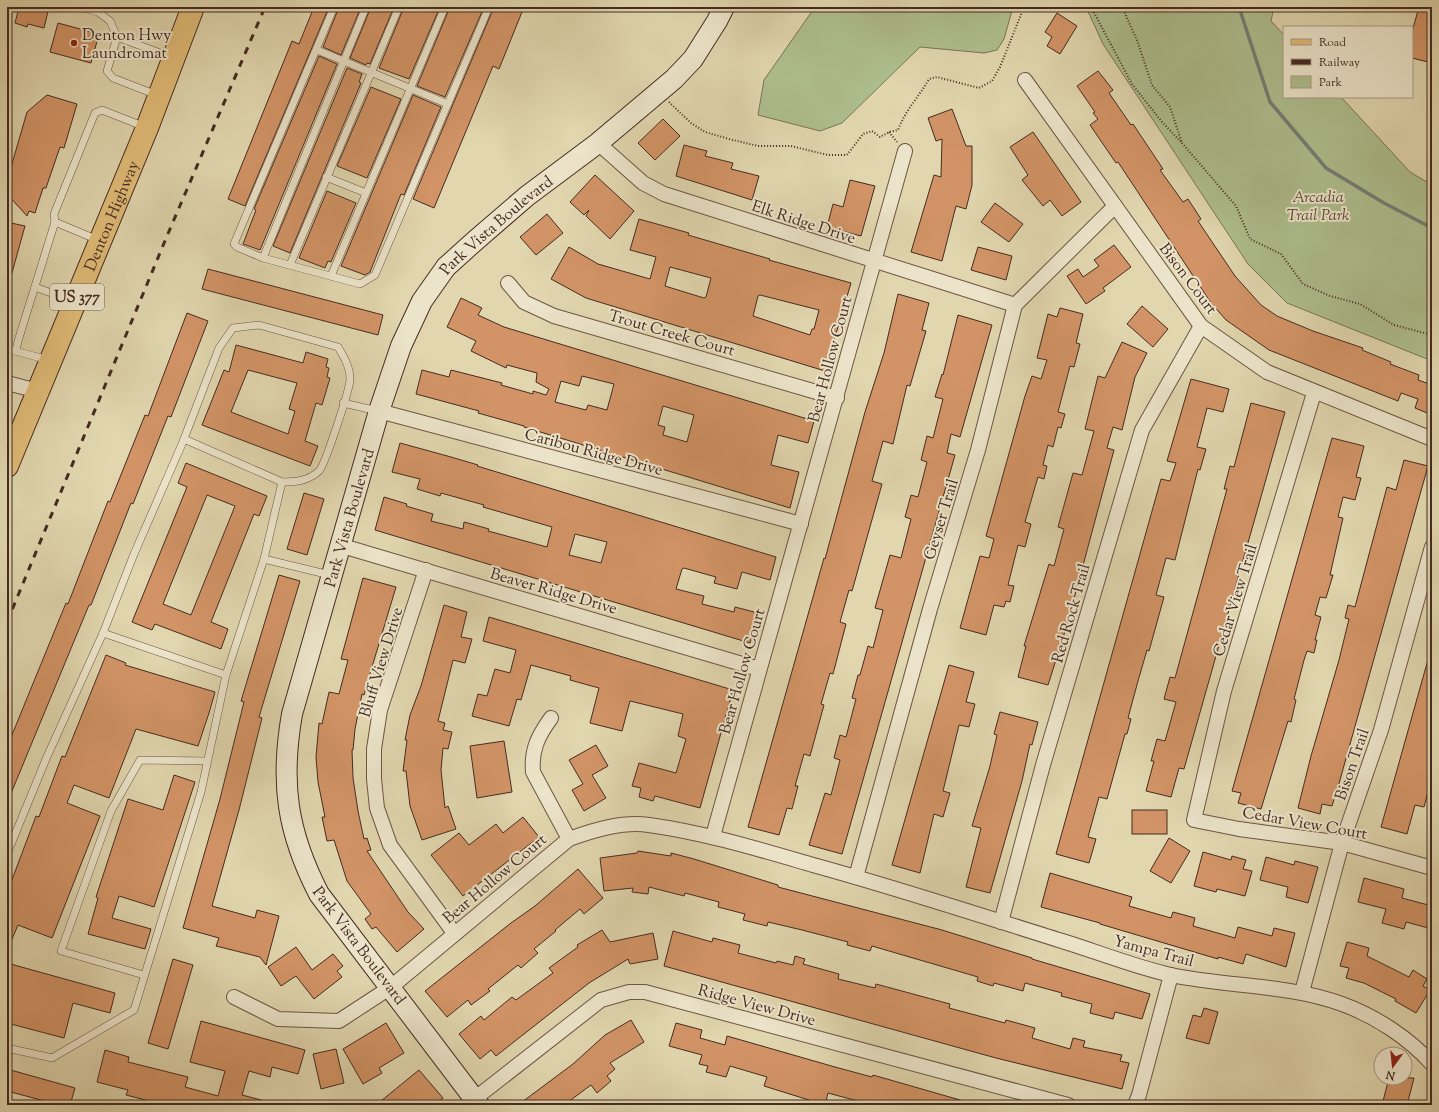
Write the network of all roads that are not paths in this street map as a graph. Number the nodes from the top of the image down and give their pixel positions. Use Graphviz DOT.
graph roads {
  1 [pos="79,7"];
  2 [pos="193,7"];
  3 [pos="334,7"];
  4 [pos="366,7"];
  5 [pos="399,7"];
  6 [pos="445,7"];
  7 [pos="489,7"];
  8 [pos="724,7"];
  9 [pos="117,37"];
  10 [pos="317,50"];
  11 [pos="174,58"];
  12 [pos="344,61"];
  13 [pos="371,72"];
  14 [pos="1025,80"];
  15 [pos="409,88"];
  16 [pos="159,96"];
  17 [pos="448,104"];
  18 [pos="147,128"];
  19 [pos="598,143"];
  20 [pos="905,151"];
  21 [pos="326,177"];
  22 [pos="366,193"];
  23 [pos="1115,206"];
  24 [pos="55,222"];
  25 [pos="100,241"];
  26 [pos="263,258"];
  27 [pos="874,261"];
  28 [pos="290,265"];
  29 [pos="331,276"];
  30 [pos="508,283"];
  31 [pos="35,287"];
  32 [pos="75,301"];
  33 [pos="1015,305"];
  34 [pos="1201,326"];
  35 [pos="7,349"];
  36 [pos="16,351"];
  37 [pos="51,360"];
  38 [pos="7,383"];
  39 [pos="38,391"];
  40 [pos="1314,393"];
  41 [pos="837,398"];
  42 [pos="343,403"];
  43 [pos="379,411"];
  44 [pos="184,439"];
  45 [pos="1432,439"];
  46 [pos="7,466"];
  47 [pos="282,482"];
  48 [pos="801,524"];
  49 [pos="339,545"];
  50 [pos="1432,547"];
  51 [pos="264,559"];
  52 [pos="426,570"];
  53 [pos="330,575"];
  54 [pos="103,633"];
  55 [pos="759,669"];
  56 [pos="226,675"];
  57 [pos="551,718"];
  58 [pos="207,762"];
  59 [pos="1194,820"];
  60 [pos="713,836"];
  61 [pos="569,839"];
  62 [pos="1342,842"];
  63 [pos="7,854"];
  64 [pos="1432,868"];
  65 [pos="856,877"];
  66 [pos="1001,922"];
  67 [pos="454,933"];
  68 [pos="144,975"];
  69 [pos="1171,975"];
  70 [pos="391,987"];
  71 [pos="1302,992"];
  72 [pos="234,997"];
  73 [pos="7,1048"];
  74 [pos="1432,1064"];
  75 [pos="473,1103"];
  76 [pos="1068,1105"];
  77 [pos="1134,1105"];
  1 -- 9 [label="lane"];
  2 -- 11 [label="main road, Denton Highway / US 377"];
  3 -- 10 [label="lane"];
  4 -- 12 [label="lane"];
  5 -- 13 [label="lane"];
  6 -- 15 [label="lane"];
  7 -- 17 [label="lane"];
  8 -- 19 [label="street, Park Vista Boulevard"];
  9 -- 11 [label="lane"];
  9 -- 16 [label="lane"];
  10 -- 12 [label="lane"];
  10 -- 26 [label="lane"];
  11 -- 16 [label="main road, Denton Highway / US 377"];
  12 -- 13 [label="lane"];
  12 -- 26 [label="lane"];
  13 -- 15 [label="lane"];
  13 -- 21 [label="lane"];
  14 -- 23 [label="street, Bison Court"];
  15 -- 17 [label="lane"];
  15 -- 22 [label="lane"];
  16 -- 18 [label="main road, Denton Highway / US 377"];
  17 -- 29 [label="lane"];
  18 -- 24 [label="lane"];
  18 -- 25 [label="main road, Denton Highway / US 377"];
  19 -- 27 [label="street, Elk Ridge Drive"];
  19 -- 43 [label="street, Park Vista Boulevard"];
  20 -- 27 [label="street, Bear Hollow Court"];
  21 -- 22 [label="lane"];
  21 -- 28 [label="lane"];
  22 -- 29 [label="lane"];
  23 -- 33 [label="street"];
  23 -- 34 [label="street, Bison Court"];
  24 -- 25 [label="lane"];
  24 -- 31 [label="lane"];
  25 -- 32 [label="main road, Denton Highway / US 377"];
  26 -- 28 [label="lane"];
  27 -- 33 [label="street, Elk Ridge Drive"];
  27 -- 41 [label="street, Bear Hollow Court"];
  28 -- 29 [label="lane"];
  30 -- 41 [label="street, Trout Creek Court"];
  31 -- 32 [label="lane"];
  31 -- 36 [label="lane"];
  32 -- 37 [label="main road, Denton Highway / US 377"];
  33 -- 65 [label="street, Geyser Trail"];
  34 -- 40 [label="street, Bison Court"];
  34 -- 66 [label="street, Red Rock Trail"];
  35 -- 36 [label="lane"];
  36 -- 37 [label="lane"];
  37 -- 39 [label="main road, Denton Highway / US 377"];
  38 -- 39 [label="street"];
  39 -- 46 [label="main road, Denton Highway / US 377"];
  40 -- 45 [label="street, Bison Court"];
  40 -- 59 [label="street, Cedar View Trail"];
  41 -- 48 [label="street, Bear Hollow Court"];
  42 -- 43 [label="lane"];
  42 -- 44 [label="lane"];
  42 -- 47 [label="lane"];
  43 -- 48 [label="street, Caribou Ridge Drive"];
  43 -- 49 [label="street, Park Vista Boulevard"];
  44 -- 47 [label="lane"];
  44 -- 54 [label="lane"];
  47 -- 51 [label="lane"];
  48 -- 55 [label="street, Bear Hollow Court"];
  49 -- 52 [label="street, Beaver Ridge Drive"];
  49 -- 53 [label="street, Park Vista Boulevard"];
  50 -- 62 [label="street, Bison Trail"];
  51 -- 53 [label="lane"];
  51 -- 56 [label="lane"];
  52 -- 55 [label="street, Beaver Ridge Drive"];
  52 -- 67 [label="street, Bluff View Drive"];
  53 -- 70 [label="street, Park Vista Boulevard"];
  54 -- 56 [label="lane"];
  54 -- 63 [label="lane"];
  55 -- 60 [label="street, Bear Hollow Court"];
  56 -- 58 [label="lane"];
  57 -- 61 [label="street"];
  58 -- 68 [label="lane"];
  58 -- 68 [label="lane"];
  59 -- 62 [label="street, Cedar View Court"];
  60 -- 61 [label="street, Bear Hollow Court"];
  60 -- 65 [label="street, Yampa Trail"];
  61 -- 67 [label="street, Bear Hollow Court"];
  62 -- 64 [label="street, Cedar View Court"];
  62 -- 71 [label="street, Bison Trail"];
  65 -- 66 [label="street, Yampa Trail"];
  66 -- 69 [label="street, Yampa Trail"];
  67 -- 70 [label="street, Bear Hollow Court"];
  68 -- 73 [label="lane"];
  69 -- 71 [label="street, Yampa Trail"];
  69 -- 77 [label="street"];
  70 -- 72 [label="street, Bear Hollow Court"];
  70 -- 75 [label="street, Park Vista Boulevard"];
  71 -- 74 [label="street, Yampa Trail"];
  75 -- 76 [label="street, Ridge View Drive"];
}
